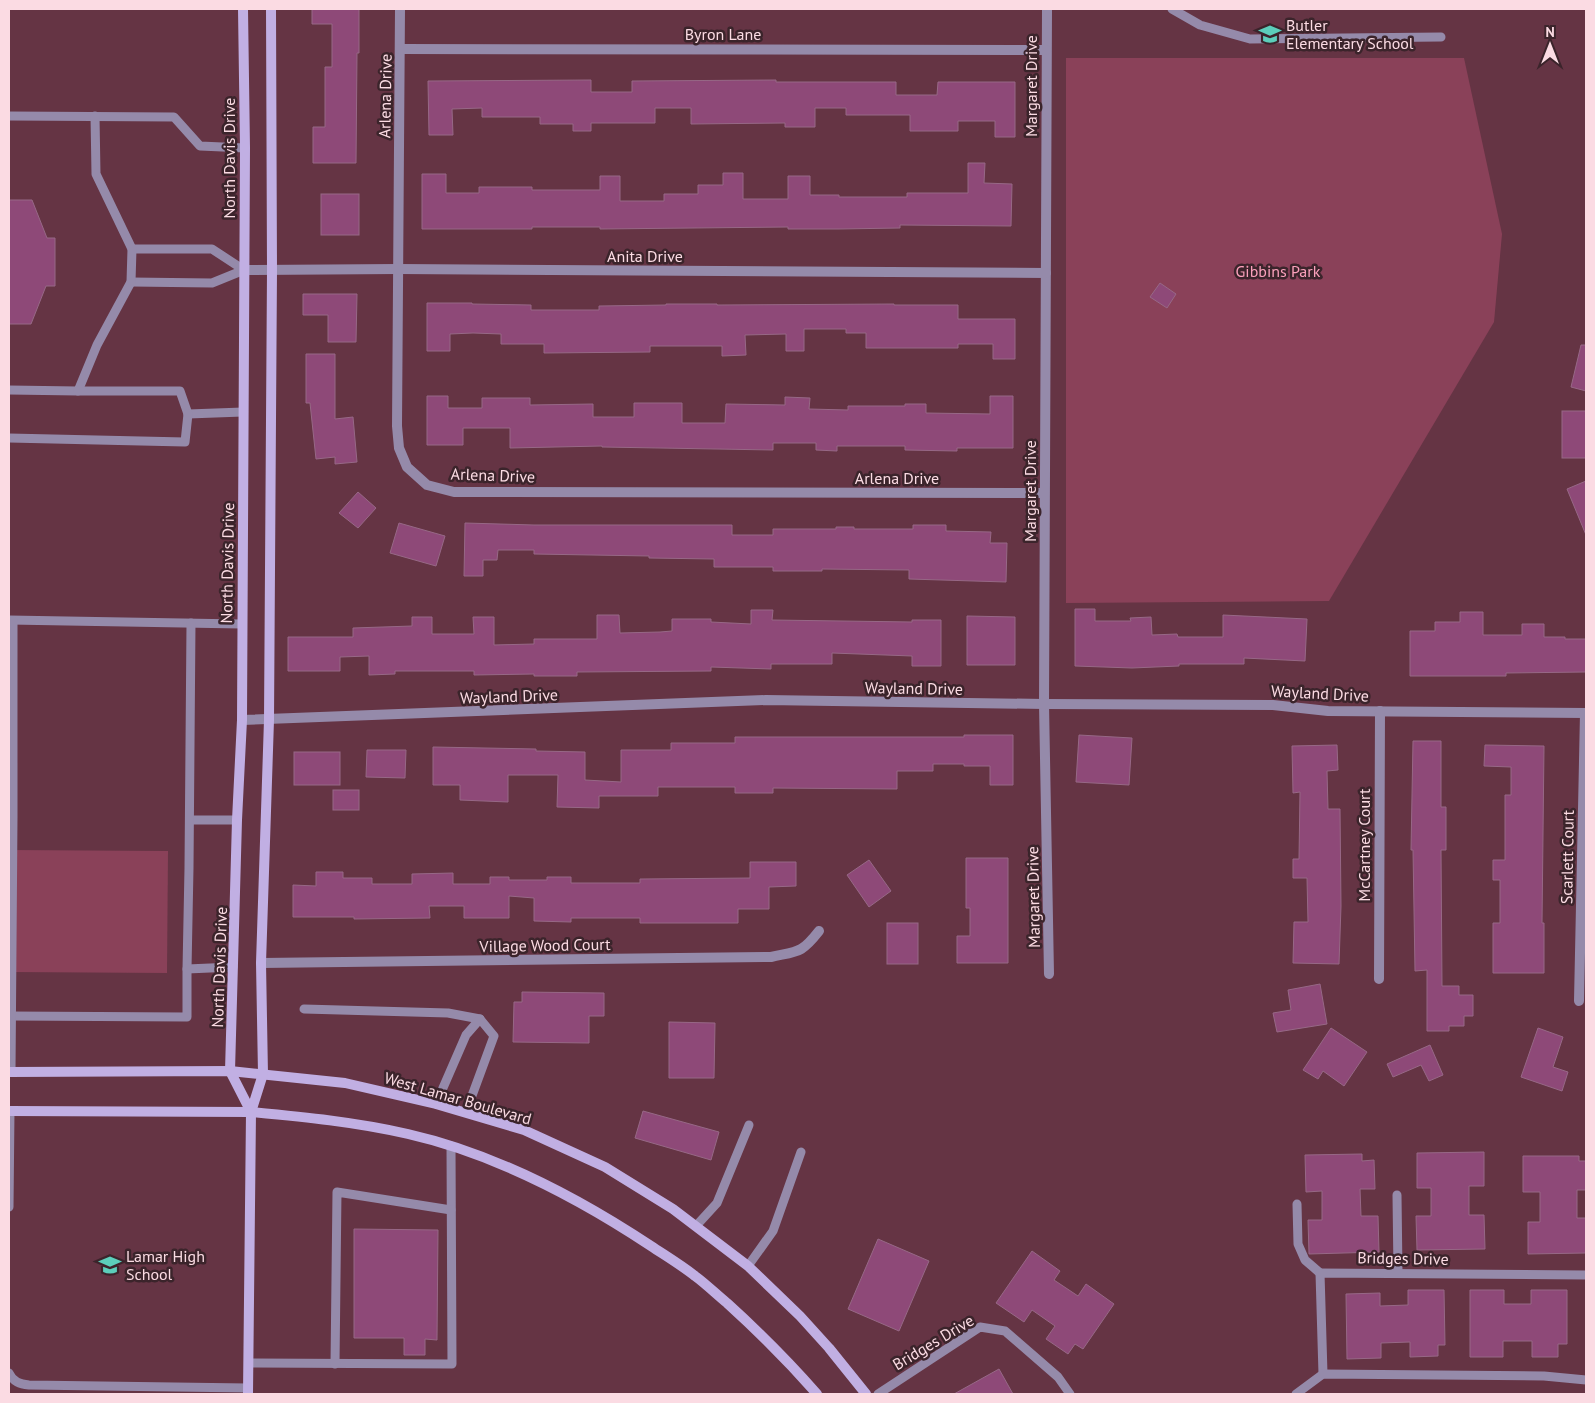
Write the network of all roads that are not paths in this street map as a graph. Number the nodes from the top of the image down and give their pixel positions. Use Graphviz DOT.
graph roads {
  1 [pos="243,9"];
  2 [pos="271,9"];
  3 [pos="400,9"];
  4 [pos="1047,9"];
  5 [pos="1172,9"];
  6 [pos="1442,38"];
  7 [pos="400,49"];
  8 [pos="1046,50"];
  9 [pos="9,116"];
  10 [pos="95,116"];
  11 [pos="245,148"];
  12 [pos="132,249"];
  13 [pos="398,269"];
  14 [pos="244,270"];
  15 [pos="272,270"];
  16 [pos="1046,273"];
  17 [pos="131,282"];
  18 [pos="9,390"];
  19 [pos="78,391"];
  20 [pos="243,412"];
  21 [pos="188,414"];
  22 [pos="9,438"];
  23 [pos="1044,493"];
  24 [pos="11,620"];
  25 [pos="191,623"];
  26 [pos="241,624"];
  27 [pos="1044,704"];
  28 [pos="1380,711"];
  29 [pos="1585,713"];
  30 [pos="242,720"];
  31 [pos="270,720"];
  32 [pos="190,820"];
  33 [pos="237,820"];
  34 [pos="819,931"];
  35 [pos="262,962"];
  36 [pos="233,967"];
  37 [pos="186,969"];
  38 [pos="1049,974"];
  39 [pos="1379,980"];
  40 [pos="1579,1001"];
  41 [pos="304,1009"];
  42 [pos="10,1016"];
  43 [pos="480,1019"];
  44 [pos="230,1071"];
  45 [pos="10,1072"];
  46 [pos="263,1074"];
  47 [pos="436,1104"];
  48 [pos="10,1111"];
  49 [pos="251,1112"];
  50 [pos="466,1112"];
  51 [pos="749,1125"];
  52 [pos="9,1142"];
  53 [pos="451,1146"];
  54 [pos="801,1152"];
  55 [pos="1397,1195"];
  56 [pos="1297,1204"];
  57 [pos="9,1207"];
  58 [pos="451,1210"];
  59 [pos="696,1226"];
  60 [pos="748,1266"];
  61 [pos="1320,1272"];
  62 [pos="1398,1273"];
  63 [pos="1586,1275"];
  64 [pos="249,1364"];
  65 [pos="334,1364"];
  66 [pos="9,1373"];
  67 [pos="1323,1374"];
  68 [pos="1586,1380"];
  69 [pos="248,1391"];
  70 [pos="817,1394"];
  71 [pos="866,1394"];
  72 [pos="878,1394"];
  73 [pos="1070,1394"];
  74 [pos="1296,1394"];
  1 -- 11 [label="street, North Davis Drive"];
  2 -- 15 [label="street, North Davis Drive"];
  3 -- 7 [label="street, Arlena Drive"];
  4 -- 8 [label="street, Margaret Drive"];
  5 -- 6 [label="lane"];
  7 -- 8 [label="street, Byron Lane"];
  7 -- 13 [label="street, Arlena Drive"];
  8 -- 16 [label="street, Margaret Drive"];
  9 -- 10 [label="lane"];
  10 -- 11 [label="lane"];
  10 -- 12 [label="lane"];
  11 -- 14 [label="street, North Davis Drive"];
  12 -- 14 [label="lane"];
  12 -- 17 [label="lane"];
  13 -- 15 [label="street, Anita Drive"];
  13 -- 16 [label="street, Anita Drive"];
  13 -- 23 [label="street, Arlena Drive"];
  14 -- 15 [label="street, Anita Drive"];
  14 -- 17 [label="lane"];
  14 -- 20 [label="street, North Davis Drive"];
  15 -- 31 [label="street, North Davis Drive"];
  16 -- 23 [label="street, Margaret Drive"];
  17 -- 19 [label="lane"];
  18 -- 19 [label="lane"];
  19 -- 21 [label="lane"];
  20 -- 21 [label="lane"];
  20 -- 26 [label="street, North Davis Drive"];
  21 -- 22 [label="lane"];
  23 -- 27 [label="street, Margaret Drive"];
  24 -- 25 [label="lane"];
  24 -- 42 [label="lane"];
  25 -- 26 [label="lane"];
  25 -- 32 [label="lane"];
  26 -- 30 [label="street, North Davis Drive"];
  27 -- 28 [label="street, Wayland Drive"];
  27 -- 31 [label="street, Wayland Drive"];
  27 -- 38 [label="street, Margaret Drive"];
  28 -- 29 [label="street, Wayland Drive"];
  28 -- 39 [label="street, McCartney Court"];
  29 -- 40 [label="street, Scarlett Court"];
  30 -- 31 [label="street, Wayland Drive"];
  30 -- 33 [label="street, North Davis Drive"];
  31 -- 35 [label="street, North Davis Drive"];
  32 -- 33 [label="lane"];
  32 -- 37 [label="lane"];
  33 -- 36 [label="street, North Davis Drive"];
  34 -- 35 [label="street, Village Wood Court"];
  35 -- 46 [label="street, North Davis Drive"];
  36 -- 37 [label="lane"];
  36 -- 44 [label="street, North Davis Drive"];
  37 -- 42 [label="lane"];
  41 -- 43 [label="lane"];
  42 -- 45 [label="lane"];
  43 -- 47 [label="lane"];
  43 -- 50 [label="lane"];
  44 -- 45 [label="street, West Lamar Boulevard"];
  44 -- 46 [label="street, West Lamar Boulevard"];
  44 -- 49 [label="street, North Davis Drive"];
  46 -- 47 [label="street, West Lamar Boulevard"];
  46 -- 49 [label="street, North Davis Drive"];
  47 -- 50 [label="street, West Lamar Boulevard"];
  48 -- 49 [label="street"];
  48 -- 52 [label="lane"];
  49 -- 53 [label="street"];
  49 -- 64 [label="street, North Davis Drive"];
  50 -- 59 [label="street, West Lamar Boulevard"];
  51 -- 59 [label="lane"];
  52 -- 57 [label="lane"];
  53 -- 58 [label="lane"];
  53 -- 70 [label="street"];
  54 -- 60 [label="lane"];
  55 -- 62 [label="lane"];
  56 -- 61 [label="lane"];
  58 -- 65 [label="lane"];
  58 -- 65 [label="lane"];
  59 -- 60 [label="street, West Lamar Boulevard"];
  60 -- 71 [label="street, West Lamar Boulevard"];
  61 -- 62 [label="lane, Bridges Drive"];
  61 -- 67 [label="lane"];
  62 -- 63 [label="lane, Bridges Drive"];
  64 -- 65 [label="lane"];
  64 -- 69 [label="street, North Davis Drive"];
  66 -- 69 [label="lane"];
  67 -- 68 [label="lane"];
  67 -- 74 [label="lane"];
  72 -- 73 [label="lane, Bridges Drive"];
}
